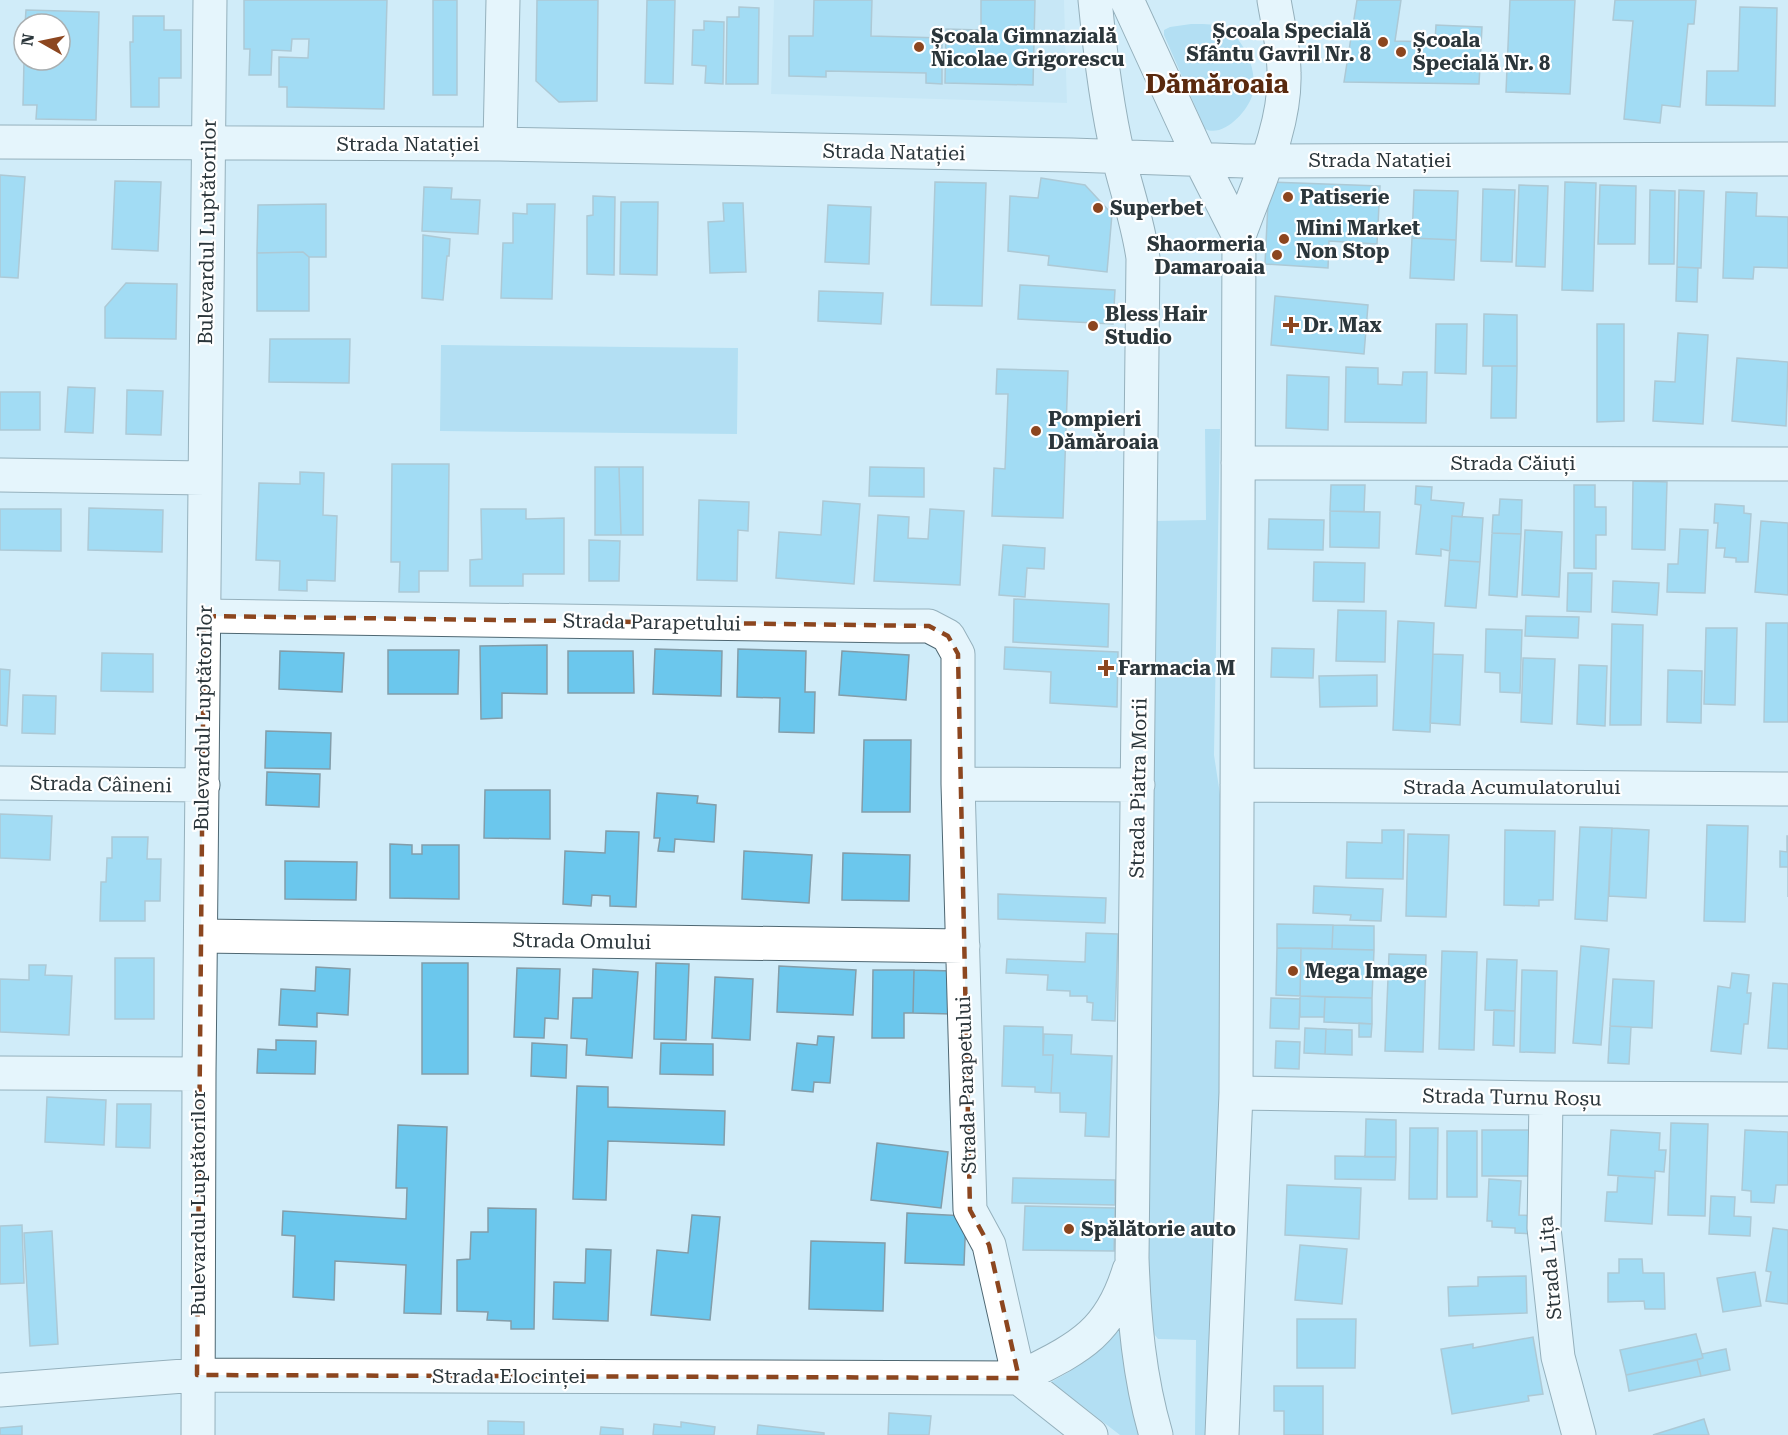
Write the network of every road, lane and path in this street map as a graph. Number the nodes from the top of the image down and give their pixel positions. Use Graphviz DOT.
graph roads {
  1 [pos="210,0"];
  2 [pos="503,0"];
  3 [pos="1128,0"];
  4 [pos="1274,0"];
  5 [pos="1096,9"];
  6 [pos="0,142"];
  7 [pos="208,144"];
  8 [pos="500,144"];
  9 [pos="1118,157"];
  10 [pos="1788,159"];
  11 [pos="1201,161"];
  12 [pos="1266,161"];
  13 [pos="1239,236"];
  14 [pos="1238,463"];
  15 [pos="1788,464"];
  16 [pos="0,475"];
  17 [pos="205,478"];
  18 [pos="204,616"];
  19 [pos="0,783"];
  20 [pos="958,784"];
  21 [pos="203,785"];
  22 [pos="1138,785"];
  23 [pos="1237,785"];
  24 [pos="1788,789"];
  25 [pos="201,936"];
  26 [pos="963,946"];
  27 [pos="0,1073"];
  28 [pos="199,1074"];
  29 [pos="1236,1093"];
  30 [pos="1546,1098"];
  31 [pos="1788,1099"];
  32 [pos="1132,1258"];
  33 [pos="197,1375"];
  34 [pos="1019,1378"];
  35 [pos="0,1390"];
  36 [pos="198,1435"];
  37 [pos="1091,1435"];
  38 [pos="1156,1435"];
  39 [pos="1222,1435"];
  40 [pos="1579,1435"];
  1 -- 7 [label="street, Bulevardul Luptătorilor"];
  2 -- 8 [label="street"];
  3 -- 5 [label="street"];
  3 -- 11 [label="street"];
  4 -- 12 [label="street"];
  5 -- 9 [label="street, Strada Piatra Morii"];
  6 -- 7 [label="street, Strada Natației"];
  7 -- 8 [label="street, Strada Natației"];
  7 -- 17 [label="street, Bulevardul Luptătorilor"];
  8 -- 9 [label="street, Strada Natației"];
  9 -- 11 [label="street, Strada Natației"];
  9 -- 22 [label="street, Strada Piatra Morii"];
  10 -- 12 [label="street, Strada Natației"];
  11 -- 12 [label="street, Strada Natației"];
  11 -- 13 [label="street"];
  12 -- 13 [label="street"];
  13 -- 14 [label="street"];
  14 -- 15 [label="street, Strada Căiuți"];
  14 -- 23 [label="street"];
  16 -- 17 [label="street"];
  17 -- 18 [label="street, Bulevardul Luptătorilor"];
  18 -- 20 [label="street, Strada Parapetului"];
  18 -- 21 [label="street, Bulevardul Luptătorilor"];
  19 -- 21 [label="street, Strada Câineni"];
  20 -- 22 [label="street"];
  20 -- 26 [label="street, Strada Parapetului"];
  21 -- 25 [label="street, Bulevardul Luptătorilor"];
  22 -- 32 [label="street, Strada Piatra Morii"];
  23 -- 24 [label="street, Strada Acumulatorului"];
  23 -- 29 [label="street"];
  25 -- 26 [label="street, Strada Omului"];
  25 -- 28 [label="street, Bulevardul Luptătorilor"];
  26 -- 34 [label="street, Strada Parapetului"];
  27 -- 28 [label="street"];
  28 -- 33 [label="street, Bulevardul Luptătorilor"];
  29 -- 30 [label="street, Strada Turnu Roșu"];
  29 -- 39 [label="street"];
  30 -- 31 [label="street, Strada Turnu Roșu"];
  30 -- 40 [label="street, Strada Lița"];
  32 -- 34 [label="street"];
  32 -- 38 [label="street, Strada Piatra Morii"];
  33 -- 34 [label="street, Strada Elocinței"];
  33 -- 35 [label="street, Strada Elocinței"];
  33 -- 36 [label="street, Bulevardul Luptătorilor"];
  34 -- 37 [label="street"];
}
